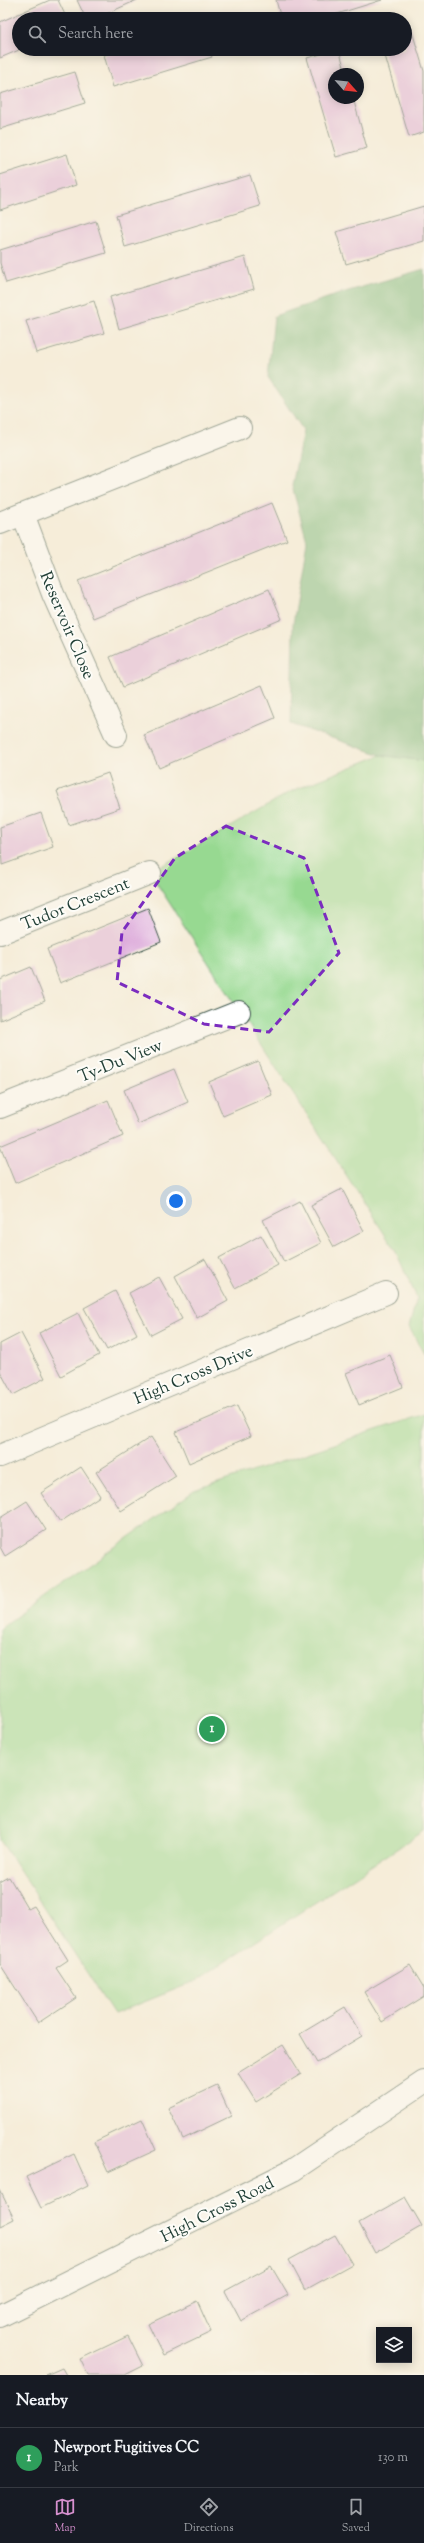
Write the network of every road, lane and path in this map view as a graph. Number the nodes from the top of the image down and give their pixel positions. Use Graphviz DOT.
graph roads {
  1 [pos="240,428"];
  2 [pos="23,514"];
  3 [pos="0,523"];
  4 [pos="116,736"];
  5 [pos="150,873"];
  6 [pos="0,933"];
  7 [pos="239,1012"];
  8 [pos="0,1107"];
  9 [pos="386,1293"];
  10 [pos="0,1456"];
  11 [pos="424,2082"];
  12 [pos="0,2316"];
  1 -- 2 [label="street"];
  2 -- 3 [label="street"];
  2 -- 4 [label="street, Reservoir Close"];
  5 -- 6 [label="street, Tudor Crescent"];
  7 -- 8 [label="street, Ty-Du View"];
  9 -- 10 [label="street, High Cross Drive"];
  11 -- 12 [label="street, High Cross Road"];
}
